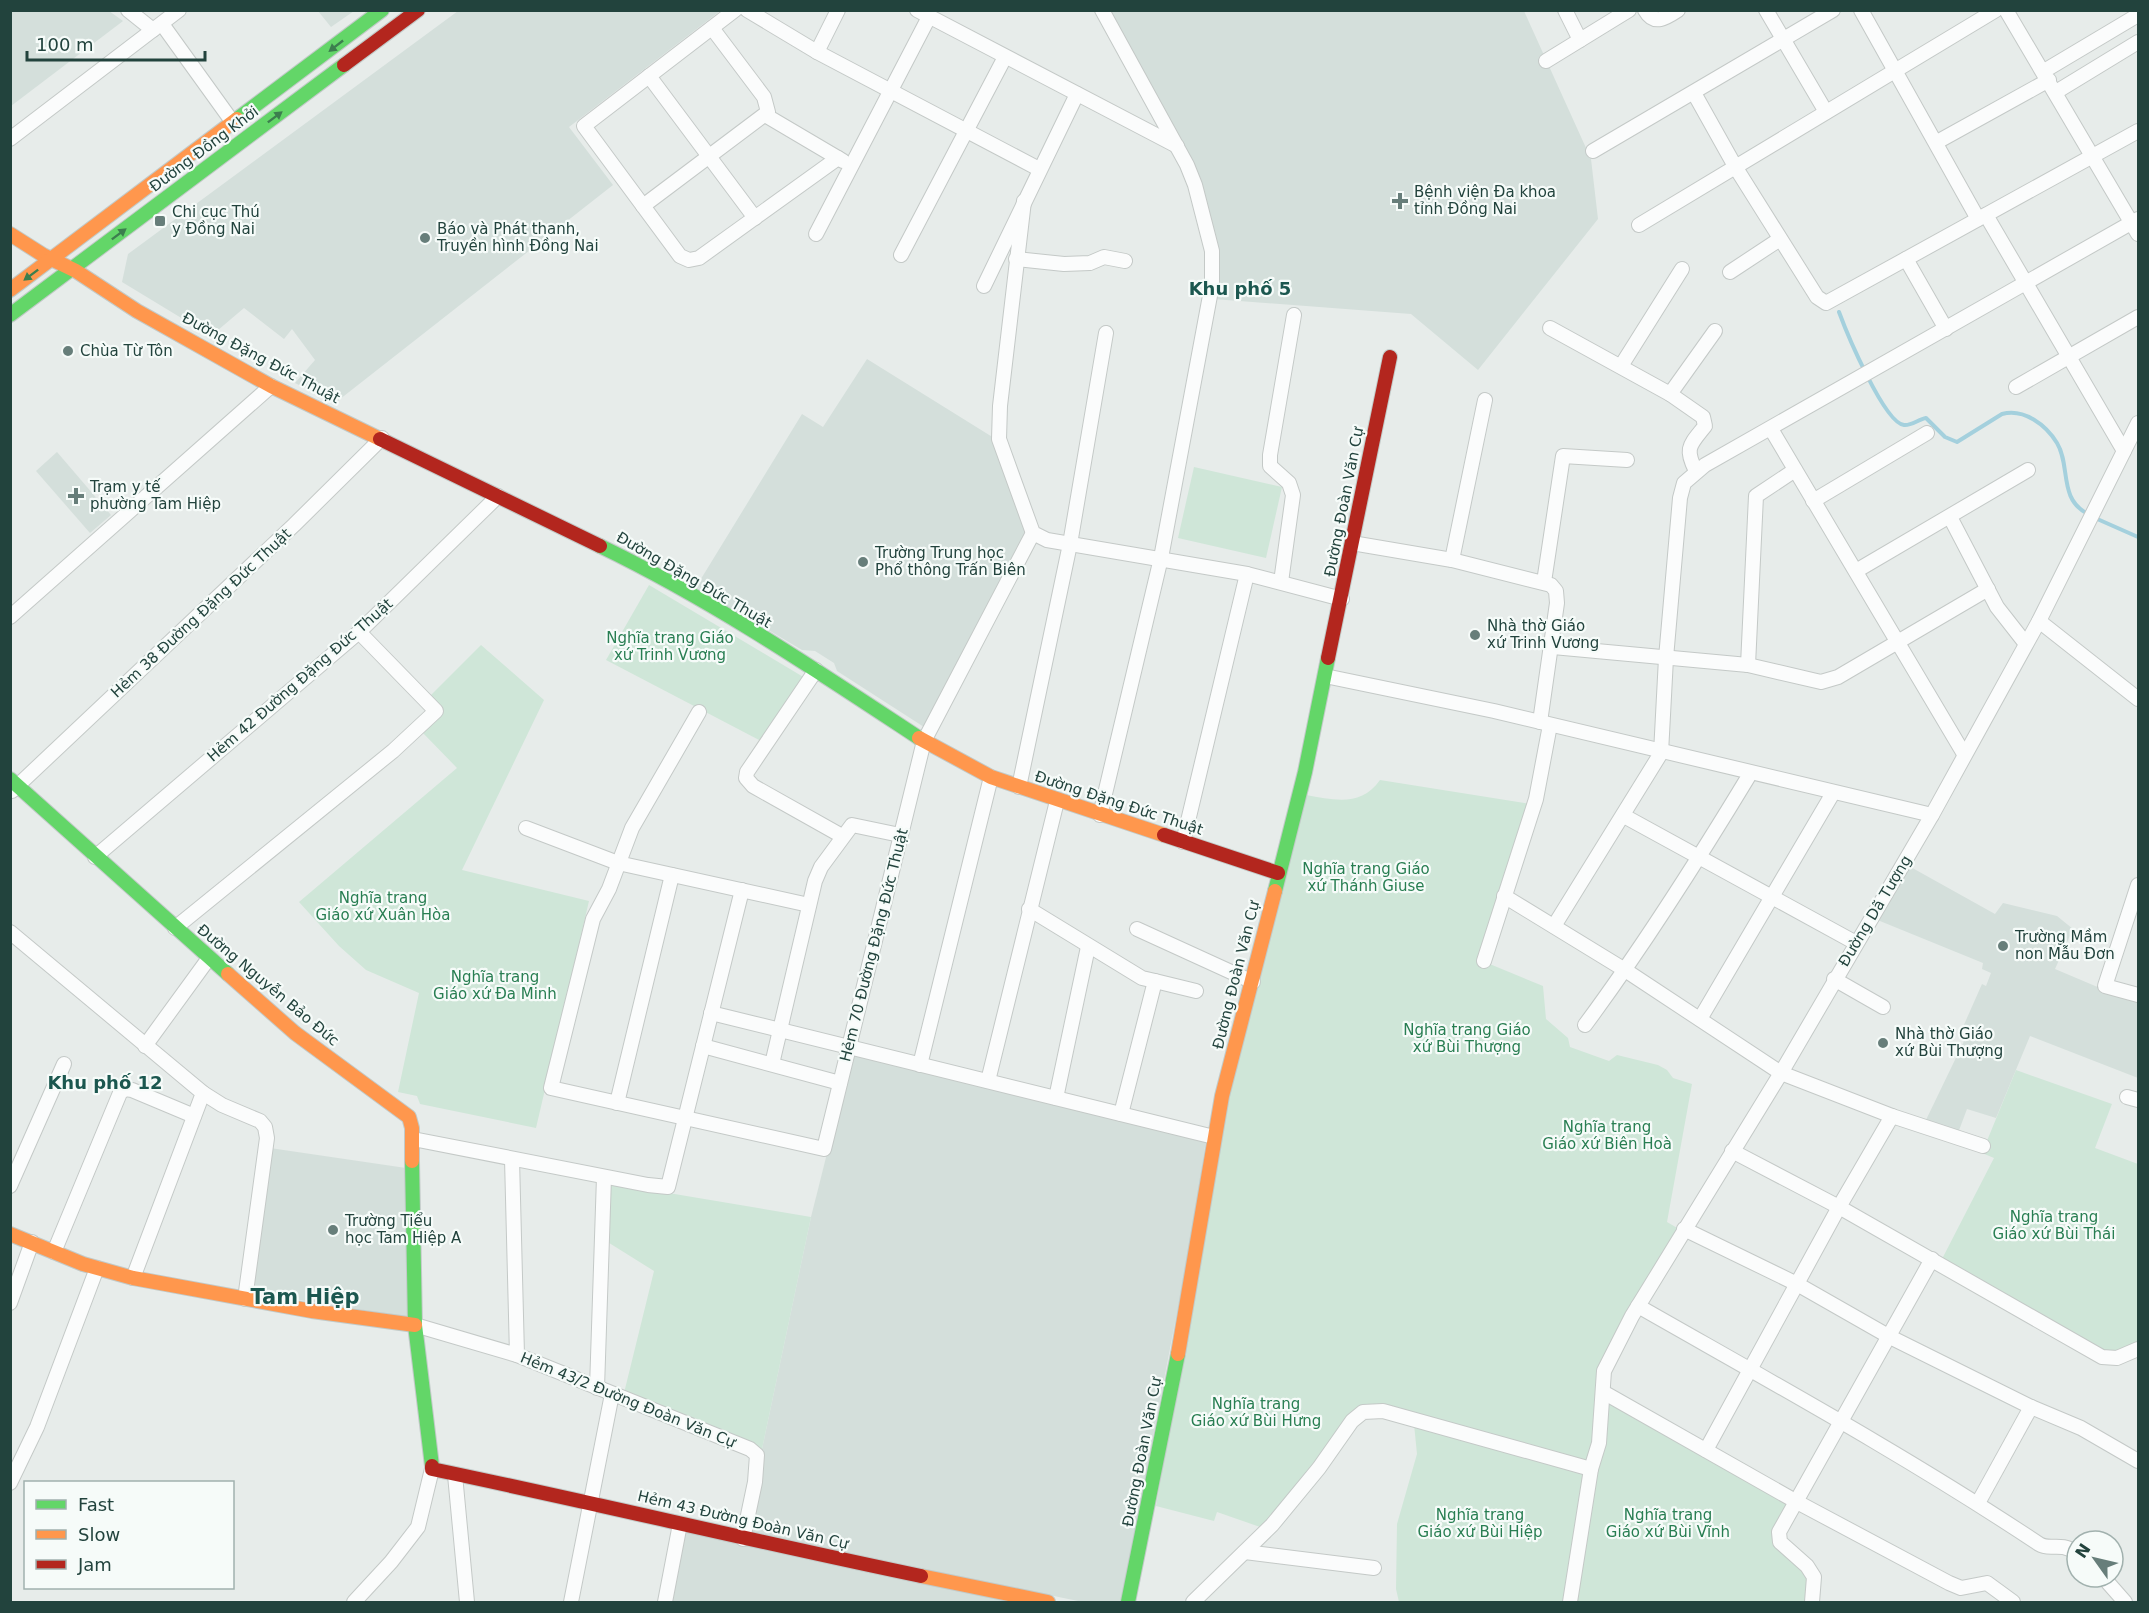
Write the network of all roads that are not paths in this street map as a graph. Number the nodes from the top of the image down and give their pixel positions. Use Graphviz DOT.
graph roads {
  1 [pos="128,10"];
  2 [pos="179,10"];
  3 [pos="382,10"];
  4 [pos="418,10"];
  5 [pos="735,10"];
  6 [pos="747,10"];
  7 [pos="838,10"];
  8 [pos="1102,10"];
  9 [pos="1565,10"];
  10 [pos="1629,10"];
  11 [pos="1645,10"];
  12 [pos="1678,10"];
  13 [pos="1766,10"];
  14 [pos="1833,10"];
  15 [pos="1861,10"];
  16 [pos="1996,10"];
  17 [pos="2006,10"];
  18 [pos="930,14"];
  19 [pos="2139,15"];
  20 [pos="157,27"];
  21 [pos="712,28"];
  22 [pos="1580,40"];
  23 [pos="1784,40"];
  24 [pos="2139,42"];
  25 [pos="817,52"];
  26 [pos="1005,57"];
  27 [pos="1546,62"];
  28 [pos="1894,70"];
  29 [pos="650,76"];
  30 [pos="2050,81"];
  31 [pos="890,92"];
  32 [pos="1694,93"];
  33 [pos="1077,94"];
  34 [pos="1826,112"];
  35 [pos="765,115"];
  36 [pos="234,124"];
  37 [pos="965,131"];
  38 [pos="2139,131"];
  39 [pos="10,139"];
  40 [pos="1937,142"];
  41 [pos="1177,146"];
  42 [pos="1593,152"];
  43 [pos="710,156"];
  44 [pos="2091,156"];
  45 [pos="838,158"];
  46 [pos="852,166"];
  47 [pos="1736,168"];
  48 [pos="1039,169"];
  49 [pos="1024,201"];
  50 [pos="643,206"];
  51 [pos="1982,217"];
  52 [pos="755,218"];
  53 [pos="1639,225"];
  54 [pos="2136,225"];
  55 [pos="10,234"];
  56 [pos="816,234"];
  57 [pos="1780,239"];
  58 [pos="901,255"];
  59 [pos="1016,259"];
  60 [pos="1906,259"];
  61 [pos="51,260"];
  62 [pos="1125,261"];
  63 [pos="72,269"];
  64 [pos="1682,269"];
  65 [pos="1730,272"];
  66 [pos="2026,285"];
  67 [pos="984,286"];
  68 [pos="10,290"];
  69 [pos="10,315"];
  70 [pos="1294,315"];
  71 [pos="2139,317"];
  72 [pos="1550,328"];
  73 [pos="1947,329"];
  74 [pos="1715,331"];
  75 [pos="1106,333"];
  76 [pos="1390,357"];
  77 [pos="2069,358"];
  78 [pos="1621,366"];
  79 [pos="271,386"];
  80 [pos="2016,387"];
  81 [pos="1670,394"];
  82 [pos="1485,400"];
  83 [pos="2139,423"];
  84 [pos="1771,429"];
  85 [pos="1927,433"];
  86 [pos="382,438"];
  87 [pos="2124,451"];
  88 [pos="1627,460"];
  89 [pos="1795,470"];
  90 [pos="2028,470"];
  91 [pos="1696,471"];
  92 [pos="498,496"];
  93 [pos="1813,501"];
  94 [pos="1950,517"];
  95 [pos="1033,533"];
  96 [pos="1353,543"];
  97 [pos="1070,544"];
  98 [pos="1161,558"];
  99 [pos="1452,560"];
  100 [pos="1856,571"];
  101 [pos="1247,574"];
  102 [pos="1281,582"];
  103 [pos="1544,582"];
  104 [pos="1988,589"];
  105 [pos="1342,598"];
  106 [pos="10,617"];
  107 [pos="2038,621"];
  108 [pos="359,632"];
  109 [pos="1898,641"];
  110 [pos="2026,644"];
  111 [pos="1552,647"];
  112 [pos="1666,658"];
  113 [pos="1748,665"];
  114 [pos="816,670"];
  115 [pos="1325,676"];
  116 [pos="2139,699"];
  117 [pos="699,712"];
  118 [pos="1545,724"];
  119 [pos="924,741"];
  120 [pos="1662,753"];
  121 [pos="1964,754"];
  122 [pos="1750,774"];
  123 [pos="991,777"];
  124 [pos="13,786"];
  125 [pos="1019,787"];
  126 [pos="1833,792"];
  127 [pos="1057,801"];
  128 [pos="1100,815"];
  129 [pos="1932,815"];
  130 [pos="1624,816"];
  131 [pos="526,828"];
  132 [pos="900,835"];
  133 [pos="842,836"];
  134 [pos="1183,842"];
  135 [pos="95,857"];
  136 [pos="1699,858"];
  137 [pos="618,863"];
  138 [pos="1278,873"];
  139 [pos="672,875"];
  140 [pos="2139,885"];
  141 [pos="742,890"];
  142 [pos="1504,896"];
  143 [pos="1773,898"];
  144 [pos="809,905"];
  145 [pos="1029,909"];
  146 [pos="1554,926"];
  147 [pos="175,928"];
  148 [pos="1137,929"];
  149 [pos="10,932"];
  150 [pos="1856,943"];
  151 [pos="1088,947"];
  152 [pos="209,958"];
  153 [pos="1484,961"];
  154 [pos="1625,970"];
  155 [pos="1834,979"];
  156 [pos="1155,981"];
  157 [pos="1253,982"];
  158 [pos="1196,991"];
  159 [pos="2139,995"];
  160 [pos="1883,1007"];
  161 [pos="711,1013"];
  162 [pos="1700,1019"];
  163 [pos="1586,1025"];
  164 [pos="780,1030"];
  165 [pos="145,1046"];
  166 [pos="703,1046"];
  167 [pos="849,1047"];
  168 [pos="64,1064"];
  169 [pos="772,1064"];
  170 [pos="920,1065"];
  171 [pos="1781,1073"];
  172 [pos="988,1081"];
  173 [pos="840,1083"];
  174 [pos="203,1093"];
  175 [pos="1056,1098"];
  176 [pos="617,1103"];
  177 [pos="1121,1114"];
  178 [pos="194,1116"];
  179 [pos="1892,1116"];
  180 [pos="685,1118"];
  181 [pos="1214,1137"];
  182 [pos="412,1139"];
  183 [pos="1983,1146"];
  184 [pos="1732,1151"];
  185 [pos="512,1159"];
  186 [pos="604,1177"];
  187 [pos="10,1186"];
  188 [pos="1839,1207"];
  189 [pos="1684,1229"];
  190 [pos="10,1234"];
  191 [pos="32,1242"];
  192 [pos="54,1252"];
  193 [pos="1932,1259"];
  194 [pos="96,1268"];
  195 [pos="133,1278"];
  196 [pos="1797,1284"];
  197 [pos="245,1299"];
  198 [pos="10,1303"];
  199 [pos="1638,1306"];
  200 [pos="416,1325"];
  201 [pos="1890,1337"];
  202 [pos="2139,1349"];
  203 [pos="517,1354"];
  204 [pos="1750,1370"];
  205 [pos="597,1388"];
  206 [pos="1603,1392"];
  207 [pos="612,1394"];
  208 [pos="2031,1407"];
  209 [pos="1840,1423"];
  210 [pos="1706,1450"];
  211 [pos="2139,1461"];
  212 [pos="432,1469"];
  213 [pos="1592,1469"];
  214 [pos="455,1475"];
  215 [pos="12,1477"];
  216 [pos="592,1502"];
  217 [pos="1797,1502"];
  218 [pos="1978,1503"];
  219 [pos="680,1524"];
  220 [pos="743,1539"];
  221 [pos="2065,1547"];
  222 [pos="1245,1552"];
  223 [pos="1374,1568"];
  224 [pos="2114,1589"];
  225 [pos="354,1602"];
  226 [pos="467,1602"];
  227 [pos="571,1602"];
  228 [pos="665,1602"];
  229 [pos="1048,1602"];
  230 [pos="1128,1602"];
  231 [pos="1193,1602"];
  232 [pos="1570,1602"];
  233 [pos="1812,1602"];
  234 [pos="2013,1602"];
  235 [pos="2125,1602"];
  1 -- 20 [label="street"];
  2 -- 20 [label="street"];
  3 -- 36 [label="street, Đường Đồng Khởi, one-way"];
  63 -- 4 [label="street, Đường Đồng Khởi, one-way"];
  5 -- 21 [label="street"];
  6 -- 25 [label="street"];
  7 -- 25 [label="street"];
  8 -- 41 [label="street"];
  9 -- 22 [label="street"];
  10 -- 22 [label="street"];
  11 -- 12 [label="street"];
  13 -- 23 [label="street"];
  14 -- 23 [label="street"];
  15 -- 28 [label="street"];
  16 -- 28 [label="street"];
  17 -- 30 [label="street"];
  18 -- 26 [label="street"];
  18 -- 31 [label="street"];
  19 -- 30 [label="street"];
  20 -- 36 [label="street"];
  20 -- 39 [label="street"];
  21 -- 29 [label="street"];
  21 -- 35 [label="street"];
  22 -- 27 [label="street"];
  23 -- 32 [label="street"];
  23 -- 34 [label="street"];
  24 -- 30 [label="street"];
  25 -- 31 [label="street"];
  26 -- 33 [label="street"];
  26 -- 37 [label="street"];
  28 -- 34 [label="street"];
  28 -- 40 [label="street"];
  29 -- 43 [label="street"];
  29 -- 50 [label="street"];
  30 -- 40 [label="street"];
  30 -- 44 [label="street"];
  31 -- 37 [label="street"];
  31 -- 46 [label="street"];
  32 -- 42 [label="street"];
  32 -- 47 [label="street"];
  33 -- 41 [label="street"];
  33 -- 48 [label="street"];
  34 -- 47 [label="street"];
  35 -- 43 [label="street"];
  35 -- 45 [label="street"];
  36 -- 61 [label="street, Đường Đồng Khởi"];
  37 -- 48 [label="street"];
  37 -- 58 [label="street"];
  38 -- 44 [label="street"];
  40 -- 51 [label="street"];
  41 -- 98 [label="street"];
  43 -- 50 [label="street"];
  43 -- 52 [label="street"];
  44 -- 51 [label="street"];
  44 -- 54 [label="street"];
  45 -- 46 [label="street"];
  45 -- 52 [label="street"];
  46 -- 56 [label="street"];
  47 -- 53 [label="street"];
  47 -- 57 [label="street"];
  48 -- 49 [label="street"];
  49 -- 59 [label="street"];
  49 -- 67 [label="street"];
  50 -- 52 [label="street"];
  51 -- 60 [label="street"];
  51 -- 66 [label="street"];
  54 -- 66 [label="street"];
  55 -- 61 [label="street, Đường Đặng Đức Thuật"];
  57 -- 60 [label="street"];
  57 -- 65 [label="street"];
  59 -- 62 [label="street"];
  59 -- 95 [label="street"];
  60 -- 73 [label="street"];
  61 -- 63 [label="street, Đường Đặng Đức Thuật"];
  61 -- 68 [label="street, Đường Đồng Khởi, one-way"];
  63 -- 69 [label="street, Đường Đồng Khởi"];
  63 -- 79 [label="street, Đường Đặng Đức Thuật"];
  64 -- 78 [label="street"];
  66 -- 73 [label="street"];
  66 -- 77 [label="street"];
  70 -- 102 [label="street"];
  71 -- 77 [label="street"];
  72 -- 78 [label="street"];
  73 -- 84 [label="street"];
  74 -- 81 [label="street"];
  75 -- 97 [label="street"];
  76 -- 96 [label="street, Đường Đoàn Văn Cự"];
  77 -- 80 [label="street"];
  77 -- 87 [label="street"];
  78 -- 81 [label="street"];
  79 -- 86 [label="street, Đường Đặng Đức Thuật"];
  79 -- 106 [label="street"];
  81 -- 91 [label="street"];
  82 -- 99 [label="street"];
  83 -- 87 [label="street, Đường Dã Tượng"];
  84 -- 89 [label="street"];
  84 -- 91 [label="street"];
  85 -- 93 [label="street"];
  86 -- 92 [label="street, Đường Đặng Đức Thuật"];
  86 -- 124 [label="street, Hẻm 38 Đường Đặng Đức Thuật"];
  87 -- 107 [label="street, Đường Dã Tượng"];
  88 -- 103 [label="street"];
  89 -- 93 [label="street"];
  89 -- 113 [label="street"];
  90 -- 94 [label="street"];
  91 -- 112 [label="street"];
  92 -- 108 [label="street, Hẻm 42 Đường Đặng Đức Thuật"];
  92 -- 114 [label="street, Đường Đặng Đức Thuật"];
  93 -- 100 [label="street"];
  94 -- 100 [label="street"];
  94 -- 104 [label="street"];
  95 -- 97 [label="street"];
  95 -- 119 [label="street, Hẻm 70 Đường Đặng Đức Thuật"];
  96 -- 99 [label="street"];
  96 -- 105 [label="street, Đường Đoàn Văn Cự"];
  97 -- 98 [label="street"];
  97 -- 125 [label="street"];
  98 -- 101 [label="street"];
  98 -- 128 [label="street"];
  99 -- 103 [label="street"];
  100 -- 109 [label="street"];
  101 -- 102 [label="street"];
  101 -- 134 [label="street"];
  102 -- 105 [label="street"];
  103 -- 111 [label="street"];
  104 -- 109 [label="street"];
  104 -- 110 [label="street"];
  105 -- 115 [label="street, Đường Đoàn Văn Cự"];
  107 -- 110 [label="street, Đường Dã Tượng"];
  107 -- 116 [label="street"];
  108 -- 135 [label="street, Hẻm 42 Đường Đặng Đức Thuật"];
  108 -- 147 [label="street"];
  109 -- 113 [label="street"];
  109 -- 121 [label="street"];
  110 -- 121 [label="street, Đường Dã Tượng"];
  111 -- 112 [label="street"];
  111 -- 118 [label="street"];
  112 -- 113 [label="street"];
  112 -- 120 [label="street"];
  114 -- 119 [label="street, Đường Đặng Đức Thuật"];
  114 -- 133 [label="street"];
  115 -- 118 [label="street"];
  115 -- 138 [label="street, Đường Đoàn Văn Cự"];
  117 -- 137 [label="street"];
  118 -- 120 [label="street"];
  118 -- 142 [label="street"];
  119 -- 123 [label="street, Đường Đặng Đức Thuật"];
  119 -- 132 [label="street, Hẻm 70 Đường Đặng Đức Thuật"];
  120 -- 122 [label="street"];
  120 -- 130 [label="street"];
  121 -- 129 [label="street, Đường Dã Tượng"];
  122 -- 126 [label="street"];
  122 -- 136 [label="street"];
  123 -- 125 [label="street, Đường Đặng Đức Thuật"];
  123 -- 170 [label="street"];
  124 -- 135 [label="street, Đường Nguyễn Bảo Đức"];
  125 -- 127 [label="street, Đường Đặng Đức Thuật"];
  126 -- 129 [label="street"];
  126 -- 143 [label="street"];
  127 -- 128 [label="street, Đường Đặng Đức Thuật"];
  127 -- 145 [label="street"];
  128 -- 134 [label="street, Đường Đặng Đức Thuật"];
  129 -- 150 [label="street, Đường Dã Tượng"];
  130 -- 136 [label="street"];
  130 -- 146 [label="street"];
  131 -- 137 [label="street"];
  132 -- 133 [label="street"];
  132 -- 167 [label="street, Hẻm 70 Đường Đặng Đức Thuật"];
  133 -- 144 [label="street"];
  134 -- 138 [label="street, Đường Đặng Đức Thuật"];
  135 -- 147 [label="street, Đường Nguyễn Bảo Đức"];
  136 -- 143 [label="street"];
  136 -- 154 [label="street"];
  137 -- 139 [label="street"];
  137 -- 176 [label="street"];
  138 -- 157 [label="street, Đường Đoàn Văn Cự"];
  139 -- 141 [label="street"];
  139 -- 176 [label="street"];
  140 -- 159 [label="street"];
  141 -- 144 [label="street"];
  141 -- 161 [label="street"];
  142 -- 146 [label="street"];
  142 -- 153 [label="street"];
  143 -- 150 [label="street"];
  143 -- 162 [label="street"];
  144 -- 164 [label="street"];
  145 -- 151 [label="street"];
  145 -- 172 [label="street"];
  146 -- 154 [label="street"];
  147 -- 152 [label="street, Đường Nguyễn Bảo Đức"];
  148 -- 157 [label="street"];
  149 -- 165 [label="street"];
  150 -- 155 [label="street, Đường Dã Tượng"];
  151 -- 156 [label="street"];
  151 -- 175 [label="street"];
  152 -- 165 [label="street"];
  152 -- 182 [label="street, Đường Nguyễn Bảo Đức"];
  154 -- 162 [label="street"];
  154 -- 163 [label="street"];
  155 -- 160 [label="street"];
  155 -- 171 [label="street, Đường Dã Tượng"];
  156 -- 158 [label="street"];
  156 -- 177 [label="street"];
  157 -- 181 [label="street, Đường Đoàn Văn Cự"];
  161 -- 164 [label="street"];
  161 -- 166 [label="street"];
  162 -- 171 [label="street"];
  164 -- 167 [label="street"];
  164 -- 169 [label="street"];
  165 -- 174 [label="street"];
  166 -- 169 [label="street"];
  166 -- 180 [label="street"];
  167 -- 170 [label="street"];
  167 -- 173 [label="street, Hẻm 70 Đường Đặng Đức Thuật"];
  168 -- 187 [label="street"];
  169 -- 173 [label="street"];
  170 -- 172 [label="street"];
  171 -- 179 [label="street"];
  171 -- 184 [label="street, Đường Dã Tượng"];
  172 -- 175 [label="street"];
  173 -- 180 [label="street, Hẻm 70 Đường Đặng Đức Thuật"];
  174 -- 178 [label="street"];
  174 -- 197 [label="street"];
  175 -- 177 [label="street"];
  176 -- 180 [label="street"];
  177 -- 181 [label="street"];
  178 -- 192 [label="street"];
  178 -- 195 [label="street"];
  179 -- 183 [label="street"];
  179 -- 188 [label="street"];
  180 -- 186 [label="street"];
  181 -- 230 [label="street, Đường Đoàn Văn Cự"];
  182 -- 185 [label="street"];
  182 -- 200 [label="street, Đường Nguyễn Bảo Đức"];
  184 -- 188 [label="street"];
  184 -- 189 [label="street, Đường Dã Tượng"];
  185 -- 186 [label="street"];
  185 -- 203 [label="street"];
  186 -- 205 [label="street"];
  188 -- 193 [label="street"];
  188 -- 196 [label="street"];
  189 -- 196 [label="street"];
  189 -- 199 [label="street, Đường Dã Tượng"];
  190 -- 191 [label="street"];
  191 -- 192 [label="street"];
  191 -- 198 [label="street"];
  192 -- 194 [label="street"];
  193 -- 201 [label="street"];
  193 -- 202 [label="street"];
  194 -- 195 [label="street"];
  194 -- 215 [label="street"];
  195 -- 197 [label="street"];
  196 -- 201 [label="street"];
  196 -- 204 [label="street"];
  197 -- 200 [label="street"];
  199 -- 204 [label="street"];
  199 -- 206 [label="street, Đường Dã Tượng"];
  200 -- 203 [label="street, Hẻm 43/2 Đường Đoàn Văn Cự"];
  200 -- 212 [label="street, Đường Nguyễn Bảo Đức"];
  201 -- 208 [label="street"];
  201 -- 209 [label="street"];
  203 -- 205 [label="street, Hẻm 43/2 Đường Đoàn Văn Cự"];
  204 -- 209 [label="street"];
  204 -- 210 [label="street"];
  205 -- 207 [label="street, Hẻm 43/2 Đường Đoàn Văn Cự"];
  206 -- 210 [label="street"];
  206 -- 213 [label="street, Đường Dã Tượng"];
  207 -- 216 [label="street"];
  207 -- 220 [label="street, Hẻm 43/2 Đường Đoàn Văn Cự"];
  208 -- 211 [label="street"];
  208 -- 218 [label="street"];
  209 -- 217 [label="street"];
  209 -- 218 [label="street"];
  210 -- 217 [label="street"];
  212 -- 214 [label="street, Hẻm 43 Đường Đoàn Văn Cự"];
  212 -- 225 [label="street"];
  213 -- 222 [label="street"];
  213 -- 232 [label="street, Đường Dã Tượng"];
  214 -- 216 [label="street, Hẻm 43 Đường Đoàn Văn Cự"];
  214 -- 226 [label="street"];
  216 -- 219 [label="street, Hẻm 43 Đường Đoàn Văn Cự"];
  216 -- 227 [label="street"];
  217 -- 233 [label="street"];
  217 -- 234 [label="street"];
  218 -- 221 [label="street"];
  219 -- 220 [label="street, Hẻm 43 Đường Đoàn Văn Cự"];
  219 -- 228 [label="street"];
  220 -- 229 [label="street, Hẻm 43 Đường Đoàn Văn Cự"];
  222 -- 223 [label="street"];
  222 -- 231 [label="street"];
  224 -- 235 [label="street"];
}
